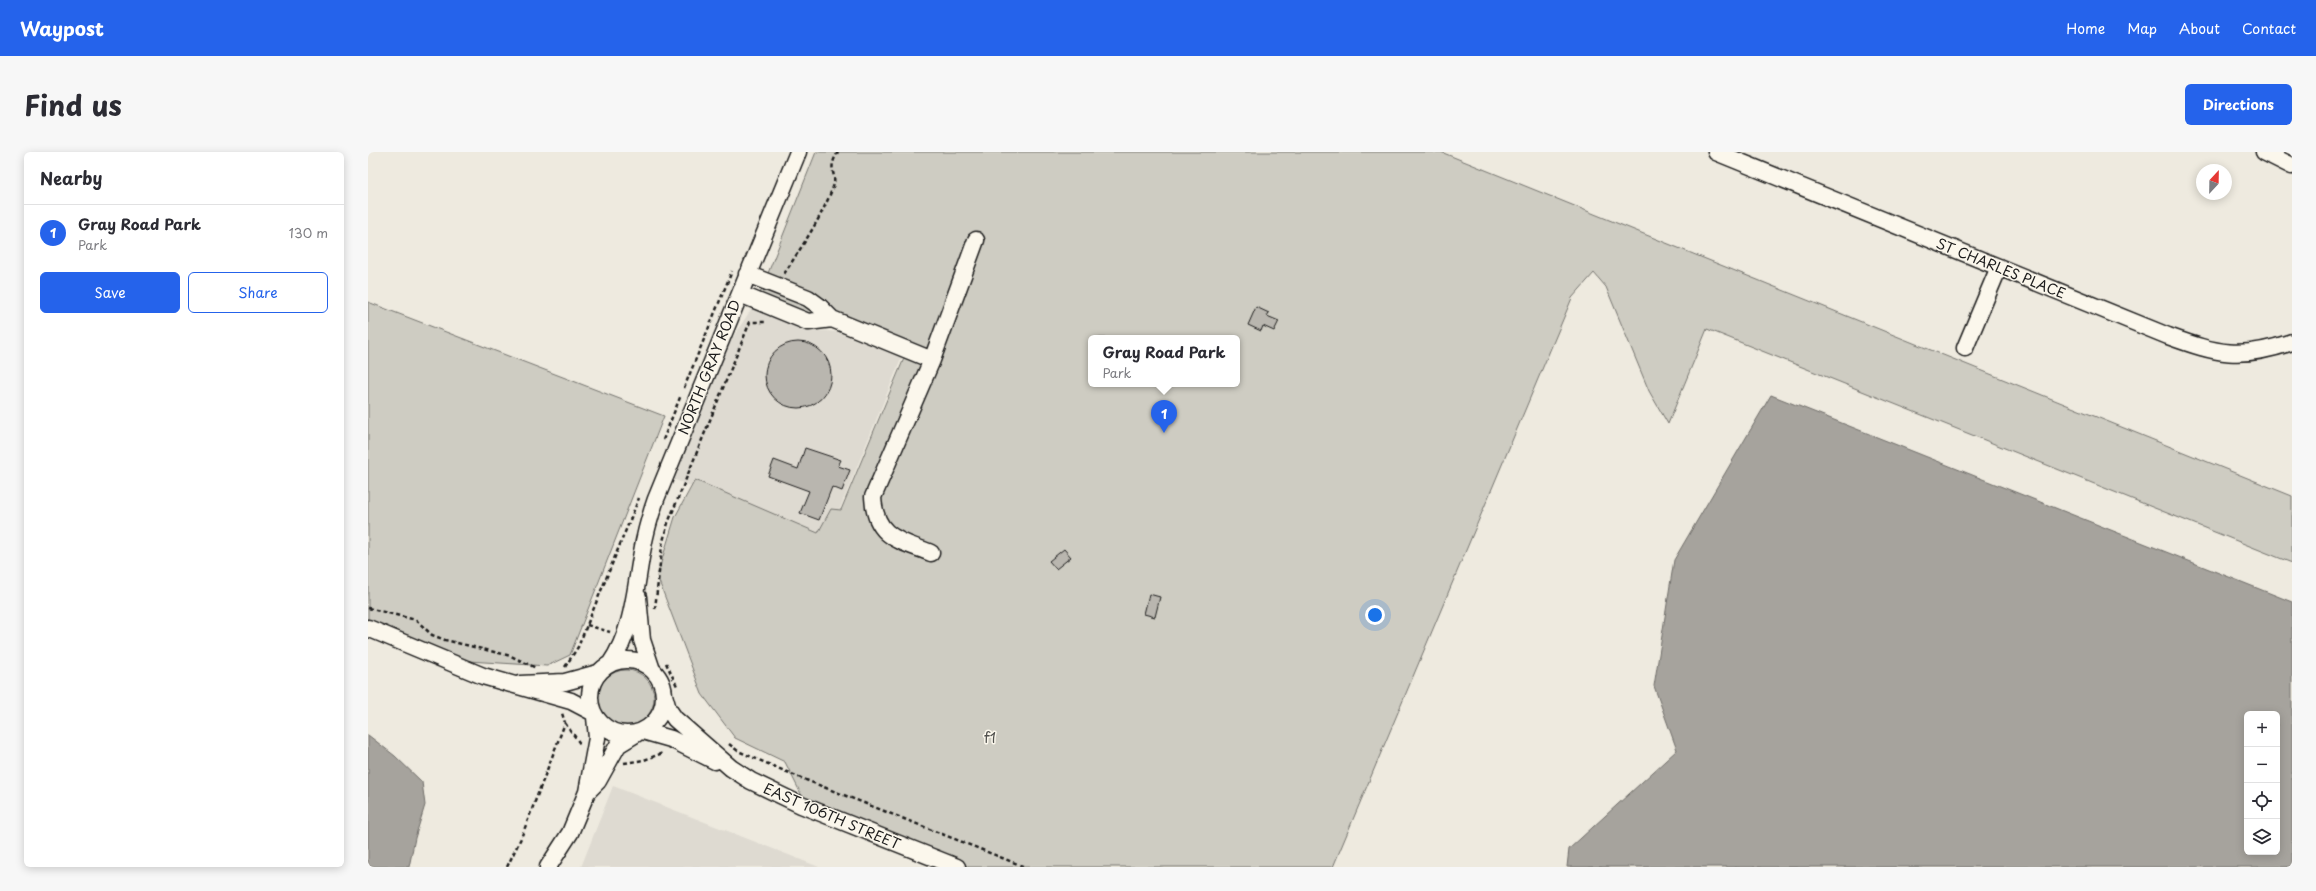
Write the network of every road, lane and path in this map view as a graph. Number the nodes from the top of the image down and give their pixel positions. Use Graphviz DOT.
graph roads {
  1 [pos="798,152"];
  2 [pos="1716,152"];
  3 [pos="2264,152"];
  4 [pos="2292,166"];
  5 [pos="976,240"];
  6 [pos="1999,267"];
  7 [pos="747,274"];
  8 [pos="740,294"];
  9 [pos="778,310"];
  10 [pos="832,319"];
  11 [pos="2292,342"];
  12 [pos="1965,348"];
  13 [pos="932,360"];
  14 [pos="931,552"];
  15 [pos="637,588"];
  16 [pos="368,608"];
  17 [pos="655,614"];
  18 [pos="587,625"];
  19 [pos="368,628"];
  20 [pos="615,634"];
  21 [pos="665,660"];
  22 [pos="565,667"];
  23 [pos="542,668"];
  24 [pos="559,668"];
  25 [pos="604,668"];
  26 [pos="652,670"];
  27 [pos="514,684"];
  28 [pos="671,693"];
  29 [pos="562,708"];
  30 [pos="593,714"];
  31 [pos="565,723"];
  32 [pos="640,732"];
  33 [pos="726,743"];
  34 [pos="586,749"];
  35 [pos="667,750"];
  36 [pos="618,762"];
  37 [pos="731,768"];
  38 [pos="587,792"];
  39 [pos="507,867"];
  40 [pos="548,867"];
  41 [pos="957,867"];
  42 [pos="1025,867"];
  1 -- 7 [label="street, NORTH GRAY ROAD"];
  2 -- 6 [label="street, ST CHARLES PLACE"];
  3 -- 4 [label="street"];
  5 -- 13 [label="street"];
  6 -- 11 [label="street, ST CHARLES PLACE"];
  6 -- 12 [label="street"];
  7 -- 8 [label="street, NORTH GRAY ROAD"];
  7 -- 10 [label="street"];
  8 -- 9 [label="street"];
  8 -- 15 [label="street, NORTH GRAY ROAD"];
  9 -- 10 [label="street"];
  9 -- 17 [label="path"];
  10 -- 13 [label="street"];
  13 -- 14 [label="street"];
  15 -- 25 [label="street, NORTH GRAY ROAD"];
  15 -- 26 [label="street, NORTH GRAY ROAD"];
  16 -- 23 [label="path"];
  18 -- 20 [label="path"];
  19 -- 27 [label="street"];
  21 -- 28 [label="path"];
  22 -- 24 [label="path"];
  25 -- 26 [label="street"];
  25 -- 27 [label="street"];
  25 -- 30 [label="street"];
  26 -- 28 [label="street"];
  27 -- 30 [label="street"];
  28 -- 32 [label="street"];
  28 -- 37 [label="street, EAST 106TH STREET"];
  29 -- 31 [label="path"];
  30 -- 32 [label="street"];
  30 -- 38 [label="street"];
  31 -- 34 [label="path"];
  31 -- 39 [label="path"];
  32 -- 37 [label="street, EAST 106TH STREET"];
  32 -- 38 [label="street"];
  33 -- 42 [label="path"];
  35 -- 36 [label="path"];
  37 -- 41 [label="street, EAST 106TH STREET"];
  38 -- 40 [label="street"];
}
